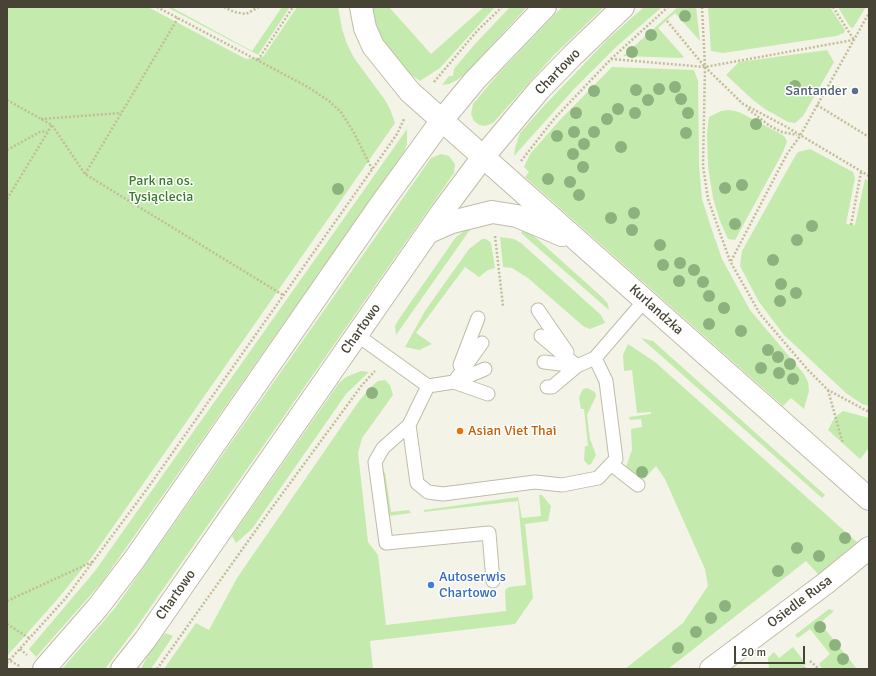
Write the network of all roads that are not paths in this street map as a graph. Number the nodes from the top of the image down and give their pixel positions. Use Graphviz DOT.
graph roads {
  1 [pos="361,7"];
  2 [pos="545,7"];
  3 [pos="623,7"];
  4 [pos="442,120"];
  5 [pos="483,157"];
  6 [pos="429,232"];
  7 [pos="582,244"];
  8 [pos="645,300"];
  9 [pos="538,310"];
  10 [pos="478,318"];
  11 [pos="357,335"];
  12 [pos="541,336"];
  13 [pos="482,344"];
  14 [pos="595,358"];
  15 [pos="544,362"];
  16 [pos="578,366"];
  17 [pos="485,369"];
  18 [pos="454,382"];
  19 [pos="428,386"];
  20 [pos="547,387"];
  21 [pos="488,394"];
  22 [pos="409,425"];
  23 [pos="611,464"];
  24 [pos="638,485"];
  25 [pos="869,499"];
  26 [pos="869,548"];
  27 [pos="493,581"];
  28 [pos="44,669"];
  29 [pos="122,669"];
  30 [pos="711,669"];
  1 -- 4 [label="street, Kurlandzka"];
  2 -- 4 [label="street"];
  3 -- 5 [label="street, Chartowo"];
  4 -- 5 [label="street, Kurlandzka"];
  4 -- 28 [label="street"];
  5 -- 6 [label="street, Chartowo"];
  5 -- 7 [label="street, Kurlandzka"];
  6 -- 7 [label="street"];
  6 -- 11 [label="street, Chartowo"];
  7 -- 8 [label="street, Kurlandzka"];
  8 -- 14 [label="lane"];
  8 -- 25 [label="street, Kurlandzka"];
  9 -- 16 [label="lane"];
  10 -- 18 [label="lane"];
  11 -- 19 [label="lane"];
  11 -- 29 [label="street, Chartowo"];
  12 -- 16 [label="lane"];
  13 -- 18 [label="lane"];
  14 -- 16 [label="lane"];
  14 -- 23 [label="lane"];
  15 -- 16 [label="lane"];
  16 -- 20 [label="lane"];
  17 -- 18 [label="lane"];
  18 -- 19 [label="lane"];
  18 -- 21 [label="lane"];
  19 -- 22 [label="lane"];
  22 -- 23 [label="lane"];
  22 -- 27 [label="lane"];
  23 -- 24 [label="lane"];
  26 -- 30 [label="street, Osiedle Rusa"];
}
